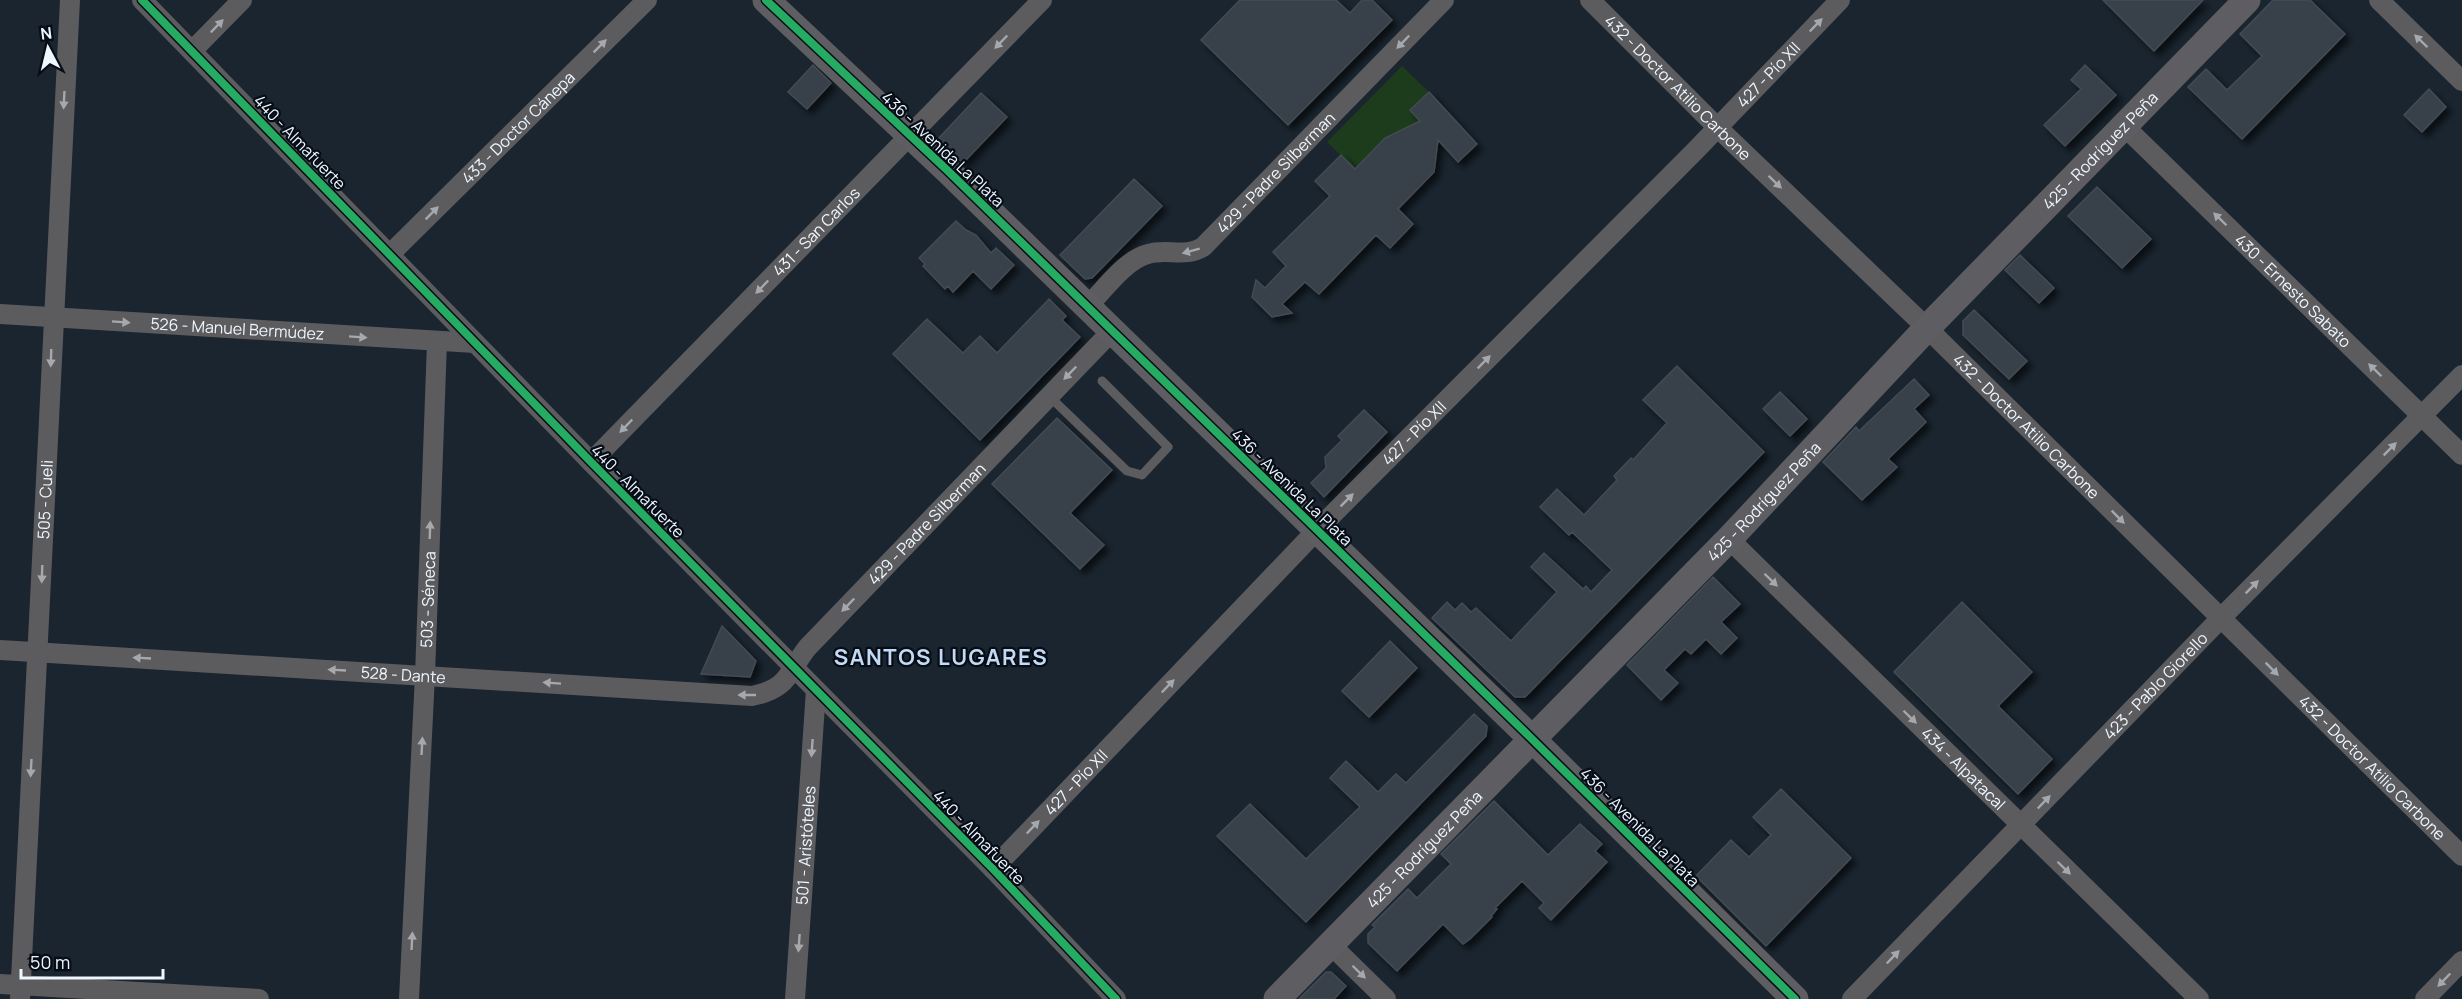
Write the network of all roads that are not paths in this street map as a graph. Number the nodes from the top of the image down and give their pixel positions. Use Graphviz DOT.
graph roads {
  1 [pos="70,0"];
  2 [pos="142,0"];
  3 [pos="242,0"];
  4 [pos="647,0"];
  5 [pos="766,0"];
  6 [pos="1042,0"];
  7 [pos="1444,0"];
  8 [pos="1590,0"];
  9 [pos="1840,0"];
  10 [pos="2247,0"];
  11 [pos="2379,0"];
  12 [pos="192,51"];
  13 [pos="2462,81"];
  14 [pos="2124,126"];
  15 [pos="1717,127"];
  16 [pos="909,136"];
  17 [pos="390,254"];
  18 [pos="1087,307"];
  19 [pos="0,314"];
  20 [pos="52,317"];
  21 [pos="1927,328"];
  22 [pos="1111,332"];
  23 [pos="437,342"];
  24 [pos="475,343"];
  25 [pos="2462,375"];
  26 [pos="1102,381"];
  27 [pos="1049,396"];
  28 [pos="2422,416"];
  29 [pos="2462,455"];
  30 [pos="591,462"];
  31 [pos="1317,530"];
  32 [pos="1729,539"];
  33 [pos="2221,618"];
  34 [pos="0,650"];
  35 [pos="36,652"];
  36 [pos="795,668"];
  37 [pos="425,675"];
  38 [pos="816,690"];
  39 [pos="1532,738"];
  40 [pos="2021,826"];
  41 [pos="2462,856"];
  42 [pos="993,869"];
  43 [pos="1331,945"];
  44 [pos="2462,961"];
  45 [pos="0,984"];
  46 [pos="20,992"];
  47 [pos="259,999"];
  48 [pos="410,999"];
  49 [pos="795,999"];
  50 [pos="1116,999"];
  51 [pos="1277,999"];
  52 [pos="1386,999"];
  53 [pos="1795,999"];
  54 [pos="1852,999"];
  55 [pos="2199,999"];
  56 [pos="2426,999"];
  1 -- 20 [label="street, 505 - Cueli, one-way"];
  2 -- 12 [label="street, 440 - Almafuerte"];
  12 -- 3 [label="street, one-way"];
  17 -- 4 [label="street, 433 - Doctor Cánepa, one-way"];
  5 -- 16 [label="street, 436 - Avenida La Plata"];
  6 -- 16 [label="street, 431 - San Carlos, one-way"];
  7 -- 18 [label="street, 429 - Padre Silberman, one-way"];
  8 -- 15 [label="street, 432 - Doctor Atilio Carbone"];
  15 -- 9 [label="street, 427 - Pío XII, one-way"];
  10 -- 14 [label="street, 425 - Rodríguez Peña"];
  13 -- 11 [label="street, one-way"];
  12 -- 17 [label="street, 440 - Almafuerte"];
  14 -- 21 [label="street, 425 - Rodríguez Peña"];
  28 -- 14 [label="street, 430 - Ernesto Sabato, one-way"];
  15 -- 21 [label="street, 432 - Doctor Atilio Carbone, one-way"];
  31 -- 15 [label="street, 427 - Pío XII, one-way"];
  16 -- 18 [label="street, 436 - Avenida La Plata"];
  16 -- 30 [label="street, 431 - San Carlos, one-way"];
  17 -- 24 [label="street, 440 - Almafuerte"];
  18 -- 22 [label="street, 436 - Avenida La Plata"];
  19 -- 20 [label="street, 526 - Manuel Bermúdez"];
  20 -- 23 [label="street, 526 - Manuel Bermúdez, one-way"];
  20 -- 35 [label="street, 505 - Cueli, one-way"];
  21 -- 32 [label="street, 425 - Rodríguez Peña"];
  21 -- 33 [label="street, 432 - Doctor Atilio Carbone, one-way"];
  22 -- 27 [label="street, 429 - Padre Silberman, one-way"];
  22 -- 31 [label="street, 436 - Avenida La Plata"];
  23 -- 24 [label="street, 526 - Manuel Bermúdez"];
  37 -- 23 [label="street, 503 - Séneca, one-way"];
  24 -- 30 [label="street, 440 - Almafuerte"];
  25 -- 28 [label="street, 423 - Pablo Giorello"];
  26 -- 27 [label="lane"];
  27 -- 36 [label="street, 429 - Padre Silberman, one-way"];
  28 -- 29 [label="street, 430 - Ernesto Sabato"];
  33 -- 28 [label="street, 423 - Pablo Giorello, one-way"];
  30 -- 36 [label="street, 440 - Almafuerte"];
  31 -- 39 [label="street, 436 - Avenida La Plata"];
  42 -- 31 [label="street, 427 - Pío XII, one-way"];
  32 -- 39 [label="street, 425 - Rodríguez Peña"];
  32 -- 40 [label="street, 434 - Alpatacal, one-way"];
  40 -- 33 [label="street, 423 - Pablo Giorello, one-way"];
  33 -- 41 [label="street, 432 - Doctor Atilio Carbone, one-way"];
  34 -- 35 [label="street, 528 - Dante"];
  37 -- 35 [label="street, 528 - Dante, one-way"];
  35 -- 46 [label="street, 505 - Cueli, one-way"];
  36 -- 37 [label="street, 528 - Dante, one-way"];
  36 -- 38 [label="street, 440 - Almafuerte"];
  48 -- 37 [label="street, 503 - Séneca, one-way"];
  38 -- 42 [label="street, 440 - Almafuerte"];
  38 -- 49 [label="street, 501 - Aristóteles, one-way"];
  39 -- 43 [label="street, 425 - Rodríguez Peña"];
  39 -- 53 [label="street, 436 - Avenida La Plata"];
  54 -- 40 [label="street, 423 - Pablo Giorello, one-way"];
  40 -- 55 [label="street, 434 - Alpatacal, one-way"];
  42 -- 50 [label="street, 440 - Almafuerte"];
  43 -- 51 [label="street, 425 - Rodríguez Peña"];
  43 -- 52 [label="street, one-way"];
  44 -- 56 [label="street, one-way"];
  45 -- 46 [label="street"];
  46 -- 47 [label="street"];
}
